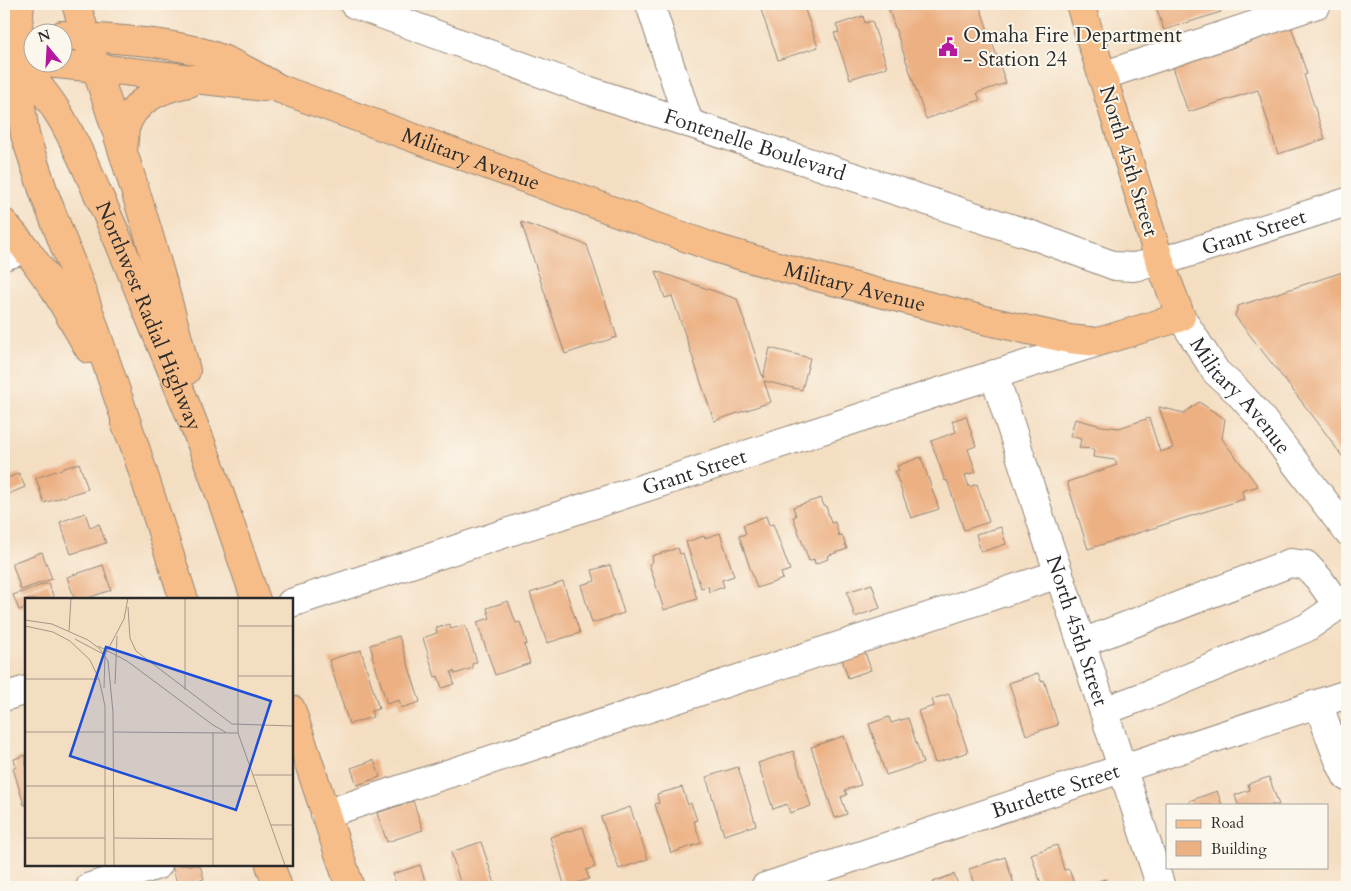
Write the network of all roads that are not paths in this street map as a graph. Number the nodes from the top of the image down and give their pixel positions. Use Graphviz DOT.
graph roads {
  1 [pos="76,4"];
  2 [pos="354,4"];
  3 [pos="650,4"];
  4 [pos="1080,4"];
  5 [pos="1317,4"];
  6 [pos="20,23"];
  7 [pos="75,36"];
  8 [pos="18,60"];
  9 [pos="97,68"];
  10 [pos="1102,76"];
  11 [pos="201,80"];
  12 [pos="280,89"];
  13 [pos="689,124"];
  14 [pos="123,153"];
  15 [pos="1345,207"];
  16 [pos="4,223"];
  17 [pos="15,253"];
  18 [pos="1160,262"];
  19 [pos="1181,317"];
  20 [pos="1098,342"];
  21 [pos="994,374"];
  22 [pos="133,440"];
  23 [pos="210,464"];
  24 [pos="1347,531"];
  25 [pos="1059,574"];
  26 [pos="183,598"];
  27 [pos="255,598"];
  28 [pos="292,603"];
  29 [pos="1343,604"];
  30 [pos="1082,644"];
  31 [pos="25,690"];
  32 [pos="1347,694"];
  33 [pos="4,697"];
  34 [pos="1319,704"];
  35 [pos="1104,710"];
  36 [pos="292,712"];
  37 [pos="1123,769"];
  38 [pos="1347,778"];
  39 [pos="325,814"];
  40 [pos="155,866"];
  41 [pos="270,866"];
  42 [pos="90,887"];
  43 [pos="278,887"];
  44 [pos="350,887"];
  45 [pos="765,887"];
  46 [pos="1162,887"];
  1 -- 7 [label="main road"];
  2 -- 13 [label="street, Fontenelle Boulevard"];
  3 -- 13 [label="street"];
  4 -- 10 [label="main road, North 45th Street"];
  5 -- 10 [label="street"];
  6 -- 8 [label="main road"];
  7 -- 9 [label="main road"];
  7 -- 12 [label="main road, Military Avenue"];
  8 -- 9 [label="main road, Military Avenue"];
  8 -- 22 [label="main road"];
  8 -- 23 [label="main road, Northwest Radial Highway"];
  9 -- 11 [label="main road, Military Avenue"];
  9 -- 14 [label="main road"];
  10 -- 18 [label="main road, North 45th Street"];
  11 -- 12 [label="main road, Military Avenue"];
  11 -- 14 [label="main road"];
  12 -- 20 [label="main road, Military Avenue"];
  13 -- 18 [label="street, Fontenelle Boulevard"];
  14 -- 23 [label="main road"];
  15 -- 18 [label="street, Grant Street"];
  16 -- 17 [label="main road"];
  17 -- 22 [label="main road"];
  18 -- 19 [label="main road, North 45th Street"];
  19 -- 20 [label="main road, Military Avenue"];
  19 -- 24 [label="street, Military Avenue"];
  20 -- 21 [label="street, Grant Street"];
  21 -- 25 [label="street, North 45th Street"];
  21 -- 28 [label="street, Grant Street"];
  22 -- 26 [label="main road"];
  23 -- 27 [label="main road, Northwest Radial Highway"];
  25 -- 30 [label="street, North 45th Street"];
  25 -- 39 [label="street"];
  29 -- 30 [label="street"];
  29 -- 35 [label="street"];
  30 -- 35 [label="street, North 45th Street"];
  31 -- 33 [label="street"];
  32 -- 34 [label="street, Burdette Street"];
  34 -- 37 [label="street, Burdette Street"];
  34 -- 38 [label="street"];
  35 -- 37 [label="street, North 45th Street"];
  36 -- 39 [label="main road"];
  37 -- 45 [label="street, Burdette Street"];
  37 -- 46 [label="street, North 45th Street"];
  39 -- 44 [label="main road"];
  40 -- 42 [label="street"];
  41 -- 43 [label="main road"];
}
